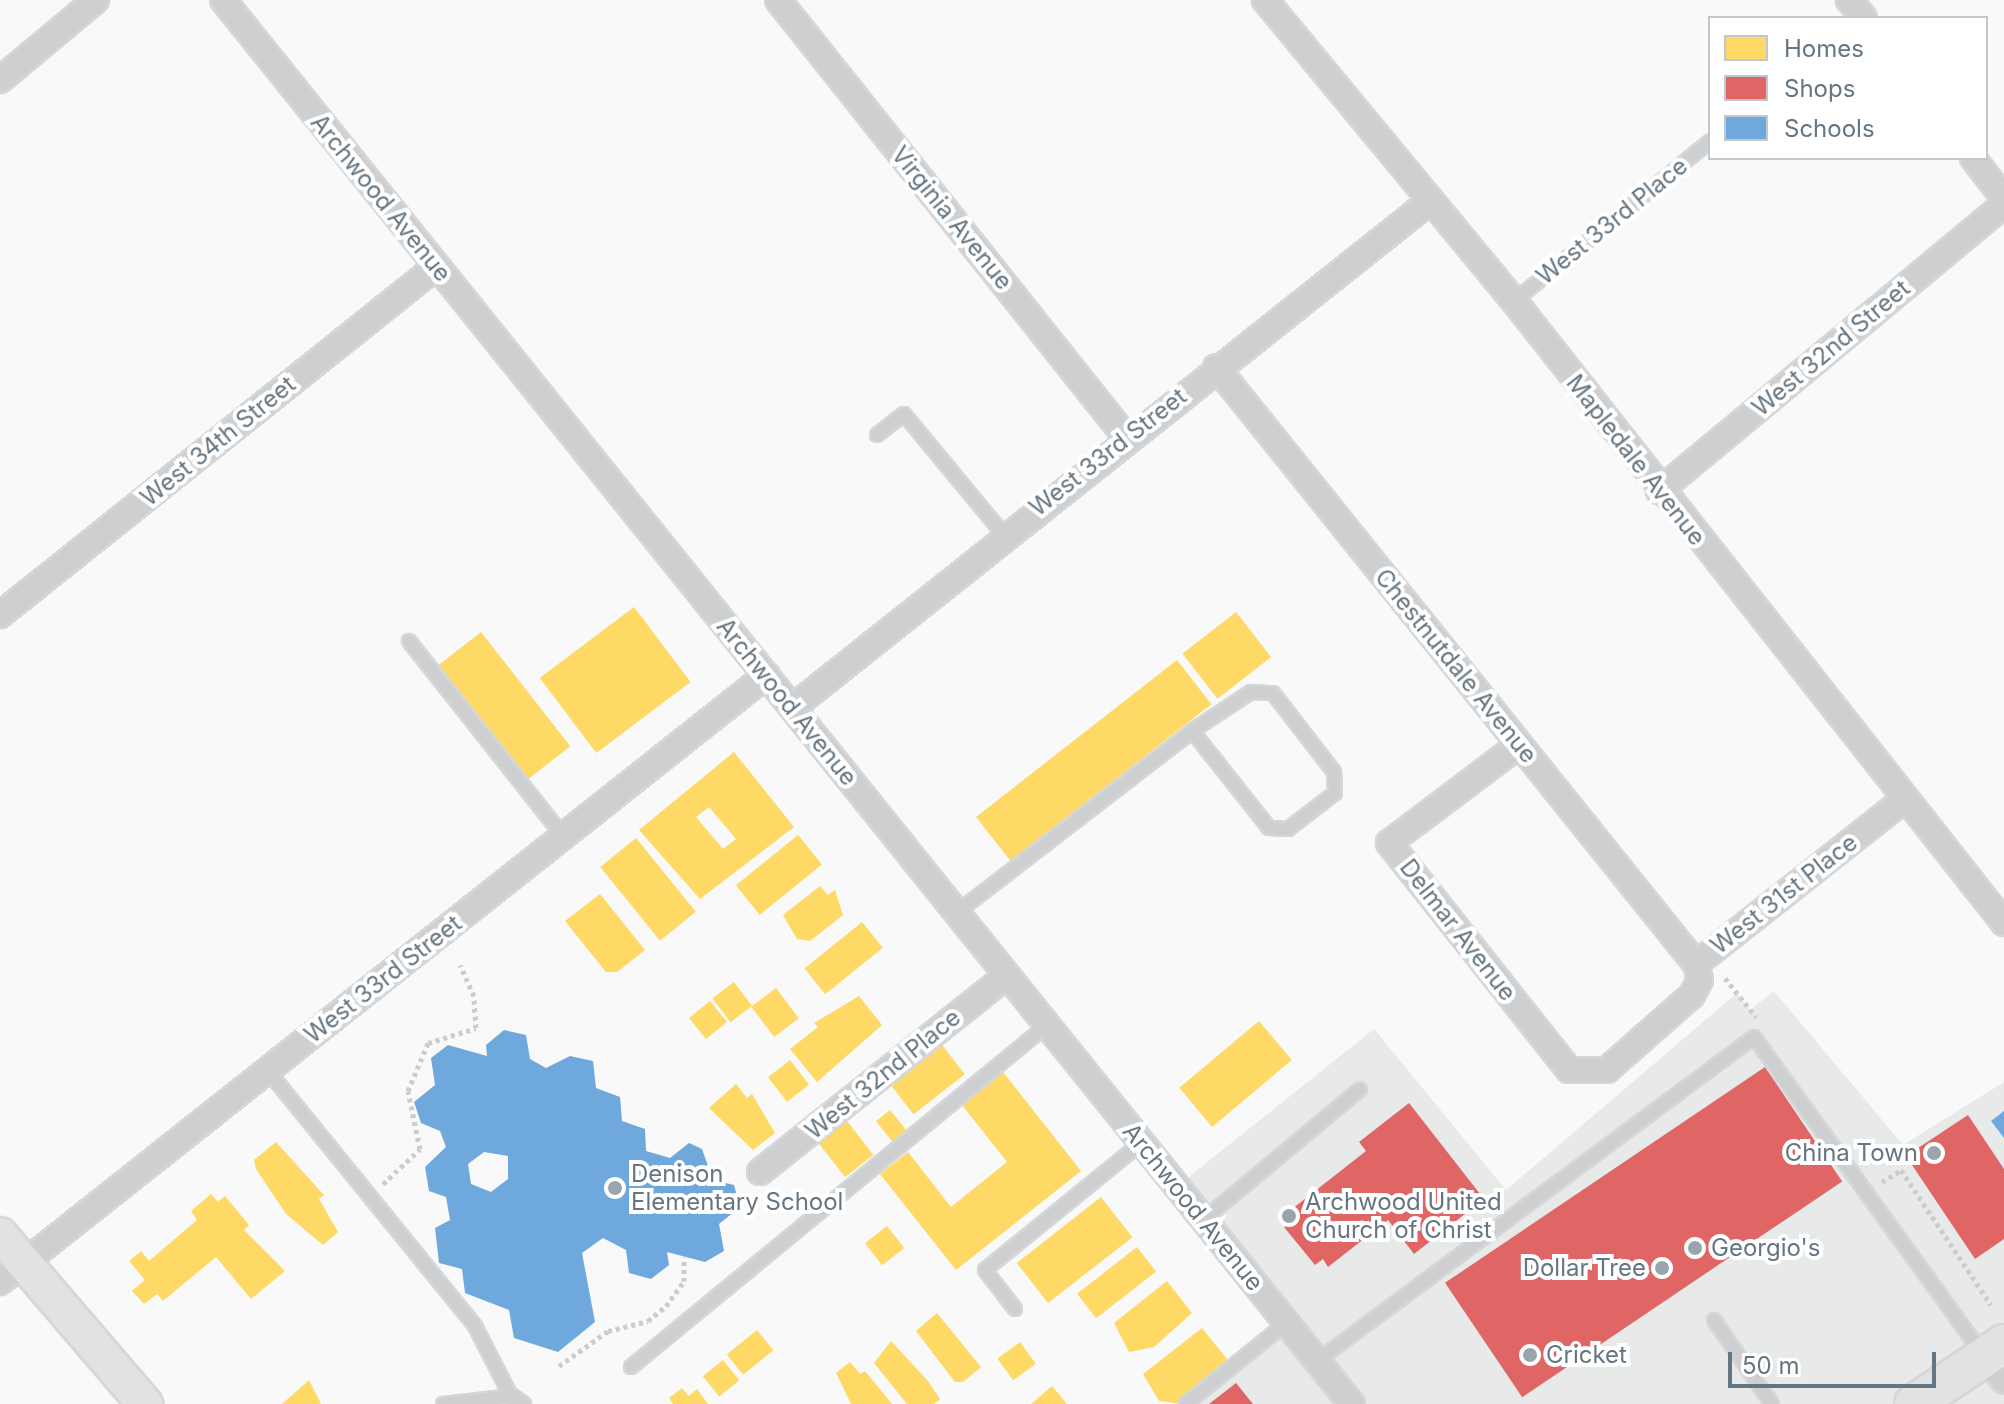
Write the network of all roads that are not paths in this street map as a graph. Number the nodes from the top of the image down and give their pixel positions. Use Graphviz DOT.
graph roads {
  1 [pos="96,0"];
  2 [pos="223,0"];
  3 [pos="778,0"];
  4 [pos="1265,0"];
  5 [pos="1849,0"];
  6 [pos="1861,16"];
  7 [pos="0,80"];
  8 [pos="1708,143"];
  9 [pos="1975,160"];
  10 [pos="2004,198"];
  11 [pos="1429,202"];
  12 [pos="2004,205"];
  13 [pos="436,267"];
  14 [pos="1514,301"];
  15 [pos="1216,367"];
  16 [pos="877,435"];
  17 [pos="1126,437"];
  18 [pos="1659,491"];
  19 [pos="1004,535"];
  20 [pos="0,615"];
  21 [pos="409,641"];
  22 [pos="767,675"];
  23 [pos="792,708"];
  24 [pos="1192,731"];
  25 [pos="1519,745"];
  26 [pos="1905,799"];
  27 [pos="563,836"];
  28 [pos="956,913"];
  29 [pos="2004,923"];
  30 [pos="1696,964"];
  31 [pos="1006,976"];
  32 [pos="1046,1026"];
  33 [pos="1569,1070"];
  34 [pos="268,1071"];
  35 [pos="1360,1089"];
  36 [pos="1141,1143"];
  37 [pos="760,1172"];
  38 [pos="1203,1220"];
  39 [pos="0,1235"];
  40 [pos="12,1273"];
  41 [pos="1015,1309"];
  42 [pos="1714,1320"];
  43 [pos="1286,1323"];
  44 [pos="1997,1360"];
  45 [pos="1317,1361"];
  46 [pos="631,1367"];
  47 [pos="517,1401"];
  48 [pos="145,1404"];
  49 [pos="443,1404"];
  50 [pos="1186,1404"];
  51 [pos="1352,1404"];
  52 [pos="1772,1404"];
  53 [pos="1914,1404"];
  1 -- 7 [label="street"];
  2 -- 13 [label="street, Archwood Avenue"];
  3 -- 17 [label="street, Virginia Avenue"];
  4 -- 11 [label="street, Mapledale Avenue"];
  5 -- 6 [label="street"];
  8 -- 14 [label="lane, West 33rd Place"];
  9 -- 10 [label="street"];
  11 -- 14 [label="street, Mapledale Avenue"];
  11 -- 15 [label="street, West 33rd Street"];
  12 -- 18 [label="street, West 32nd Street"];
  13 -- 20 [label="street, West 34th Street"];
  13 -- 22 [label="street, Archwood Avenue"];
  14 -- 18 [label="street, Mapledale Avenue"];
  15 -- 17 [label="street, West 33rd Street"];
  15 -- 25 [label="street, Chestnutdale Avenue"];
  16 -- 19 [label="lane"];
  17 -- 19 [label="street, West 33rd Street"];
  18 -- 26 [label="street, Mapledale Avenue"];
  19 -- 23 [label="street, West 33rd Street"];
  21 -- 27 [label="lane"];
  22 -- 23 [label="street, Archwood Avenue"];
  22 -- 27 [label="street, West 33rd Street"];
  23 -- 28 [label="street, Archwood Avenue"];
  24 -- 24 [label="lane"];
  24 -- 28 [label="lane"];
  25 -- 30 [label="street, Chestnutdale Avenue"];
  25 -- 33 [label="street, Delmar Avenue"];
  26 -- 29 [label="street, Mapledale Avenue"];
  26 -- 30 [label="street, West 31st Place"];
  27 -- 34 [label="street, West 33rd Street"];
  28 -- 31 [label="street, Archwood Avenue"];
  30 -- 33 [label="street, West 31st Place"];
  31 -- 32 [label="street, Archwood Avenue"];
  31 -- 37 [label="street, West 32nd Place"];
  32 -- 36 [label="street, Archwood Avenue"];
  32 -- 46 [label="lane"];
  34 -- 40 [label="street, West 33rd Street"];
  34 -- 47 [label="lane"];
  35 -- 38 [label="lane"];
  36 -- 38 [label="street, Archwood Avenue"];
  36 -- 41 [label="lane"];
  38 -- 43 [label="street, Archwood Avenue"];
  39 -- 40 [label="main road"];
  40 -- 48 [label="main road"];
  42 -- 52 [label="lane"];
  43 -- 45 [label="street, Archwood Avenue"];
  43 -- 50 [label="lane"];
  44 -- 45 [label="lane"];
  44 -- 53 [label="main road"];
  45 -- 51 [label="street, Archwood Avenue"];
  47 -- 49 [label="lane"];
}
